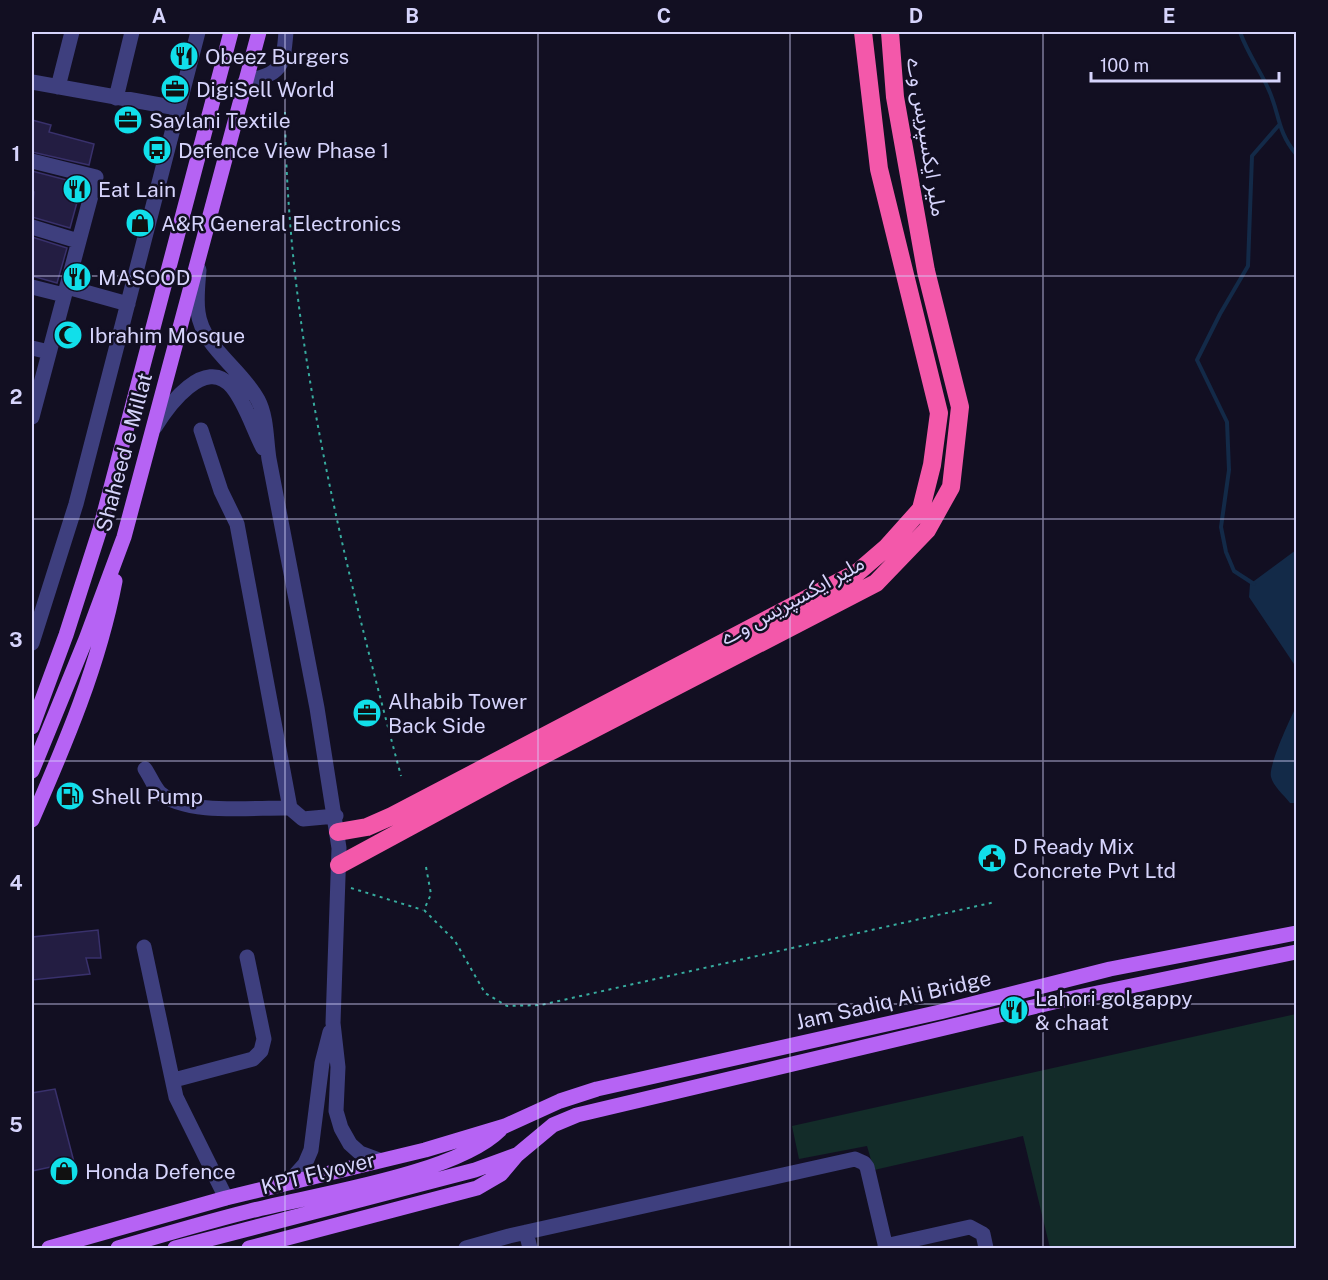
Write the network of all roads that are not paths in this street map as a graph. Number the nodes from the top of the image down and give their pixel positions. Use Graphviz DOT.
graph roads {
  1 [pos="72,32"];
  2 [pos="132,32"];
  3 [pos="198,32"];
  4 [pos="231,32"];
  5 [pos="259,32"];
  6 [pos="286,32"];
  7 [pos="863,32"];
  8 [pos="890,32"];
  9 [pos="32,82"];
  10 [pos="245,82"];
  11 [pos="58,87"];
  12 [pos="116,98"];
  13 [pos="177,108"];
  14 [pos="32,161"];
  15 [pos="32,227"];
  16 [pos="78,241"];
  17 [pos="199,255"];
  18 [pos="32,287"];
  19 [pos="65,291"];
  20 [pos="128,304"];
  21 [pos="32,348"];
  22 [pos="49,352"];
  23 [pos="32,410"];
  24 [pos="153,430"];
  25 [pos="201,430"];
  26 [pos="269,459"];
  27 [pos="124,537"];
  28 [pos="32,643"];
  29 [pos="32,727"];
  30 [pos="145,769"];
  31 [pos="32,771"];
  32 [pos="290,808"];
  33 [pos="32,820"];
  34 [pos="337,824"];
  35 [pos="339,866"];
  36 [pos="1296,933"];
  37 [pos="144,947"];
  38 [pos="1296,952"];
  39 [pos="247,957"];
  40 [pos="333,1023"];
  41 [pos="174,1080"];
  42 [pos="505,1126"];
  43 [pos="517,1155"];
  44 [pos="379,1160"];
  45 [pos="428,1175"];
  46 [pos="289,1182"];
  47 [pos="226,1198"];
  48 [pos="526,1232"];
  49 [pos="510,1242"];
  50 [pos="886,1247"];
  51 [pos="49,1248"];
  52 [pos="118,1248"];
  53 [pos="175,1248"];
  54 [pos="249,1248"];
  55 [pos="466,1248"];
  56 [pos="530,1248"];
  57 [pos="986,1248"];
  1 -- 11 [label="street"];
  2 -- 12 [label="street"];
  3 -- 13 [label="street"];
  4 -- 29 [label="main road, Shaheed e Millat"];
  5 -- 10 [label="main road, Shaheed e Millat"];
  6 -- 10 [label="street"];
  7 -- 34 [label="highway, ملیر ایکسپریس وے"];
  8 -- 35 [label="highway, ملیر ایکسپریس وے"];
  9 -- 11 [label="street"];
  10 -- 17 [label="main road, Shaheed e Millat"];
  11 -- 12 [label="street"];
  12 -- 13 [label="street"];
  13 -- 20 [label="street"];
  14 -- 16 [label="street"];
  15 -- 16 [label="street"];
  16 -- 19 [label="street"];
  17 -- 24 [label="main road, Shaheed e Millat"];
  17 -- 26 [label="street"];
  18 -- 19 [label="street"];
  19 -- 20 [label="street"];
  19 -- 22 [label="street"];
  20 -- 28 [label="street"];
  21 -- 22 [label="street"];
  22 -- 23 [label="street"];
  24 -- 26 [label="street"];
  24 -- 27 [label="main road, Shaheed e Millat"];
  25 -- 32 [label="street"];
  26 -- 34 [label="street"];
  27 -- 31 [label="main road, Shaheed e Millat"];
  27 -- 33 [label="main road"];
  30 -- 32 [label="street"];
  32 -- 34 [label="street"];
  34 -- 35 [label="street"];
  35 -- 40 [label="street"];
  36 -- 42 [label="main road, Jam Sadiq Ali Bridge"];
  37 -- 41 [label="street"];
  38 -- 43 [label="main road, Jam Sadiq Ali Bridge"];
  39 -- 41 [label="street"];
  40 -- 44 [label="street"];
  40 -- 46 [label="street"];
  41 -- 47 [label="street"];
  42 -- 44 [label="main road"];
  42 -- 45 [label="main road"];
  43 -- 45 [label="main road"];
  43 -- 54 [label="main road"];
  44 -- 46 [label="main road"];
  45 -- 52 [label="main road, KPT Flyover"];
  45 -- 53 [label="main road, KPT Flyover"];
  46 -- 47 [label="main road"];
  47 -- 51 [label="main road"];
  48 -- 49 [label="street"];
  48 -- 50 [label="street"];
  48 -- 56 [label="street"];
  49 -- 55 [label="street"];
  50 -- 57 [label="street"];
}
